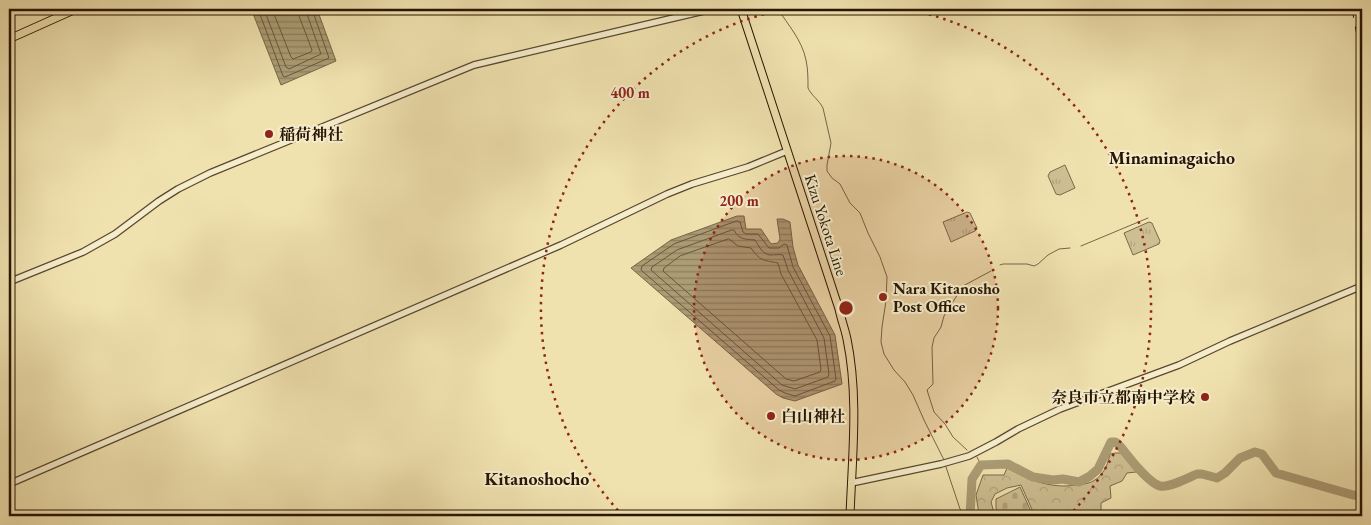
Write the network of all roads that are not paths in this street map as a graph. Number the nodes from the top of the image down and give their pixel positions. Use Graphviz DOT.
graph roads {
  1 [pos="76,9"];
  2 [pos="712,9"];
  3 [pos="741,9"];
  4 [pos="9,39"];
  5 [pos="788,151"];
  6 [pos="9,282"];
  7 [pos="1362,286"];
  8 [pos="851,483"];
  9 [pos="9,484"];
  10 [pos="850,516"];
  1 -- 4 [label="main road"];
  2 -- 6 [label="street"];
  3 -- 5 [label="main road, Kizu Yokota Line"];
  5 -- 8 [label="main road, Kizu Yokota Line"];
  5 -- 9 [label="street"];
  7 -- 8 [label="street"];
  8 -- 10 [label="main road, Kizu Yokota Line"];
}
